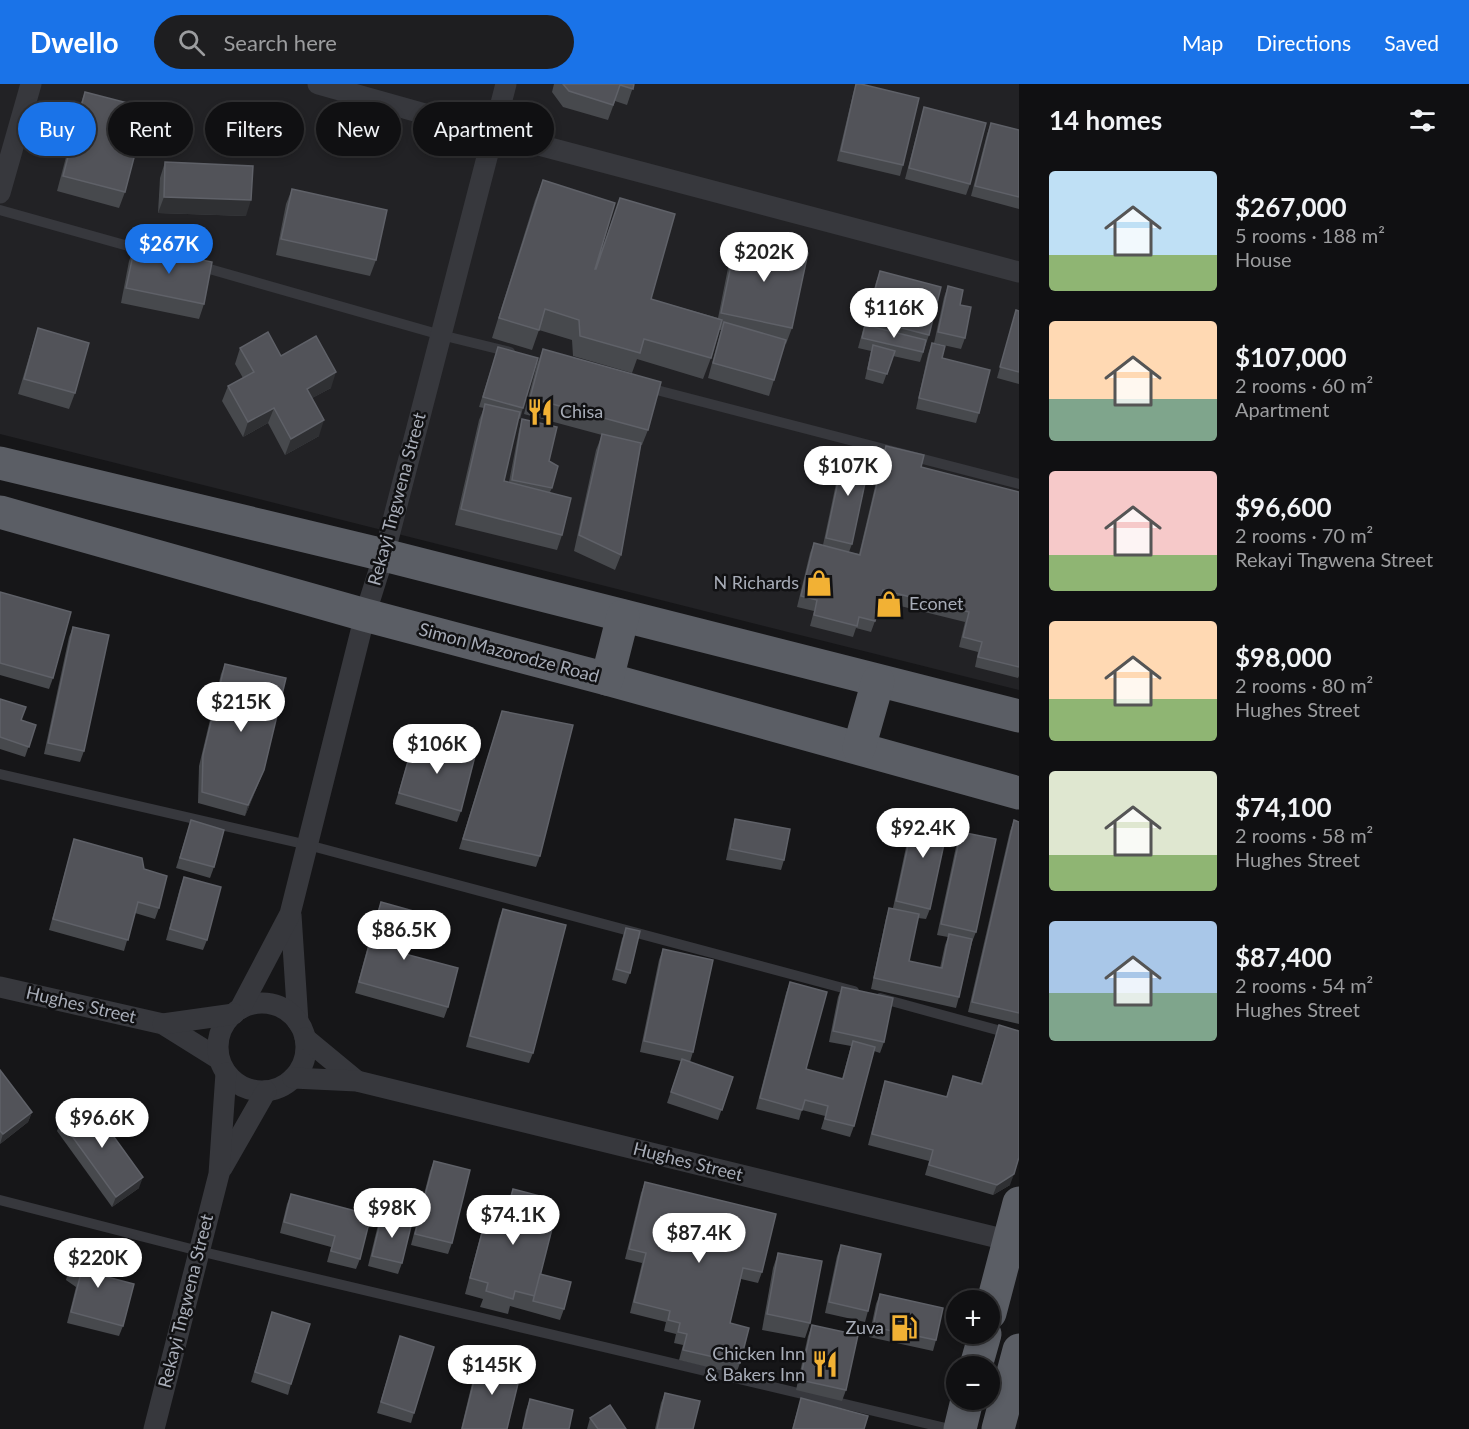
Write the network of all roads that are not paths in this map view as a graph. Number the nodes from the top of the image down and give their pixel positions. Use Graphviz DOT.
graph roads {
  1 [pos="30,84"];
  2 [pos="318,84"];
  3 [pos="506,84"];
  4 [pos="501,102"];
  5 [pos="413,111"];
  6 [pos="7,138"];
  7 [pos="554,149"];
  8 [pos="487,156"];
  9 [pos="0,193"];
  10 [pos="0,210"];
  11 [pos="158,254"];
  12 [pos="192,264"];
  13 [pos="1019,272"];
  14 [pos="441,334"];
  15 [pos="522,355"];
  16 [pos="637,385"];
  17 [pos="0,463"];
  18 [pos="1019,484"];
  19 [pos="0,512"];
  20 [pos="384,555"];
  21 [pos="365,615"];
  22 [pos="622,616"];
  23 [pos="607,679"];
  24 [pos="878,681"];
  25 [pos="1019,716"];
  26 [pos="859,748"];
  27 [pos="0,774"];
  28 [pos="1019,794"];
  29 [pos="308,845"];
  30 [pos="291,914"];
  31 [pos="0,987"];
  32 [pos="237,1011"];
  33 [pos="163,1024"];
  34 [pos="301,1030"];
  35 [pos="1019,1036"];
  36 [pos="223,1066"];
  37 [pos="293,1078"];
  38 [pos="357,1082"];
  39 [pos="266,1091"];
  40 [pos="219,1174"];
  41 [pos="0,1200"];
  42 [pos="1019,1203"];
  43 [pos="1014,1241"];
  44 [pos="199,1251"];
  45 [pos="998,1290"];
  46 [pos="1019,1350"];
  47 [pos="965,1410"];
  48 [pos="154,1429"];
  49 [pos="950,1429"];
  50 [pos="960,1429"];
  51 [pos="998,1429"];
  1 -- 6 [label="street"];
  2 -- 5 [label="street"];
  3 -- 4 [label="street, Rekayi Tngwena Street"];
  6 -- 9 [label="street"];
  7 -- 13 [label="street"];
  8 -- 14 [label="street, Rekayi Tngwena Street"];
  10 -- 11 [label="lane"];
  12 -- 14 [label="lane"];
  14 -- 15 [label="lane"];
  14 -- 20 [label="street, Rekayi Tngwena Street"];
  16 -- 18 [label="lane"];
  17 -- 20 [label="highway"];
  19 -- 21 [label="highway, Simon Mazorodze Road"];
  20 -- 21 [label="street, Rekayi Tngwena Street"];
  20 -- 22 [label="highway"];
  21 -- 23 [label="highway, Simon Mazorodze Road"];
  21 -- 29 [label="street, Rekayi Tngwena Street"];
  22 -- 23 [label="highway"];
  22 -- 24 [label="highway"];
  23 -- 26 [label="highway, Simon Mazorodze Road"];
  24 -- 25 [label="highway"];
  24 -- 26 [label="highway"];
  26 -- 28 [label="highway, Simon Mazorodze Road"];
  27 -- 29 [label="lane"];
  29 -- 30 [label="street, Rekayi Tngwena Street"];
  29 -- 35 [label="lane"];
  30 -- 32 [label="street"];
  30 -- 34 [label="street"];
  31 -- 33 [label="street, Hughes Street"];
  32 -- 33 [label="street"];
  32 -- 34 [label="street"];
  32 -- 36 [label="street"];
  33 -- 36 [label="street"];
  34 -- 37 [label="street"];
  34 -- 38 [label="street"];
  36 -- 39 [label="street"];
  36 -- 40 [label="street"];
  37 -- 38 [label="street, Hughes Street"];
  37 -- 39 [label="street"];
  38 -- 43 [label="street, Hughes Street"];
  39 -- 40 [label="street"];
  40 -- 44 [label="street, Rekayi Tngwena Street"];
  41 -- 44 [label="lane"];
  42 -- 43 [label="highway"];
  43 -- 45 [label="highway"];
  44 -- 48 [label="street, Rekayi Tngwena Street"];
  44 -- 49 [label="lane"];
  46 -- 51 [label="highway"];
  47 -- 50 [label="highway"];
}
